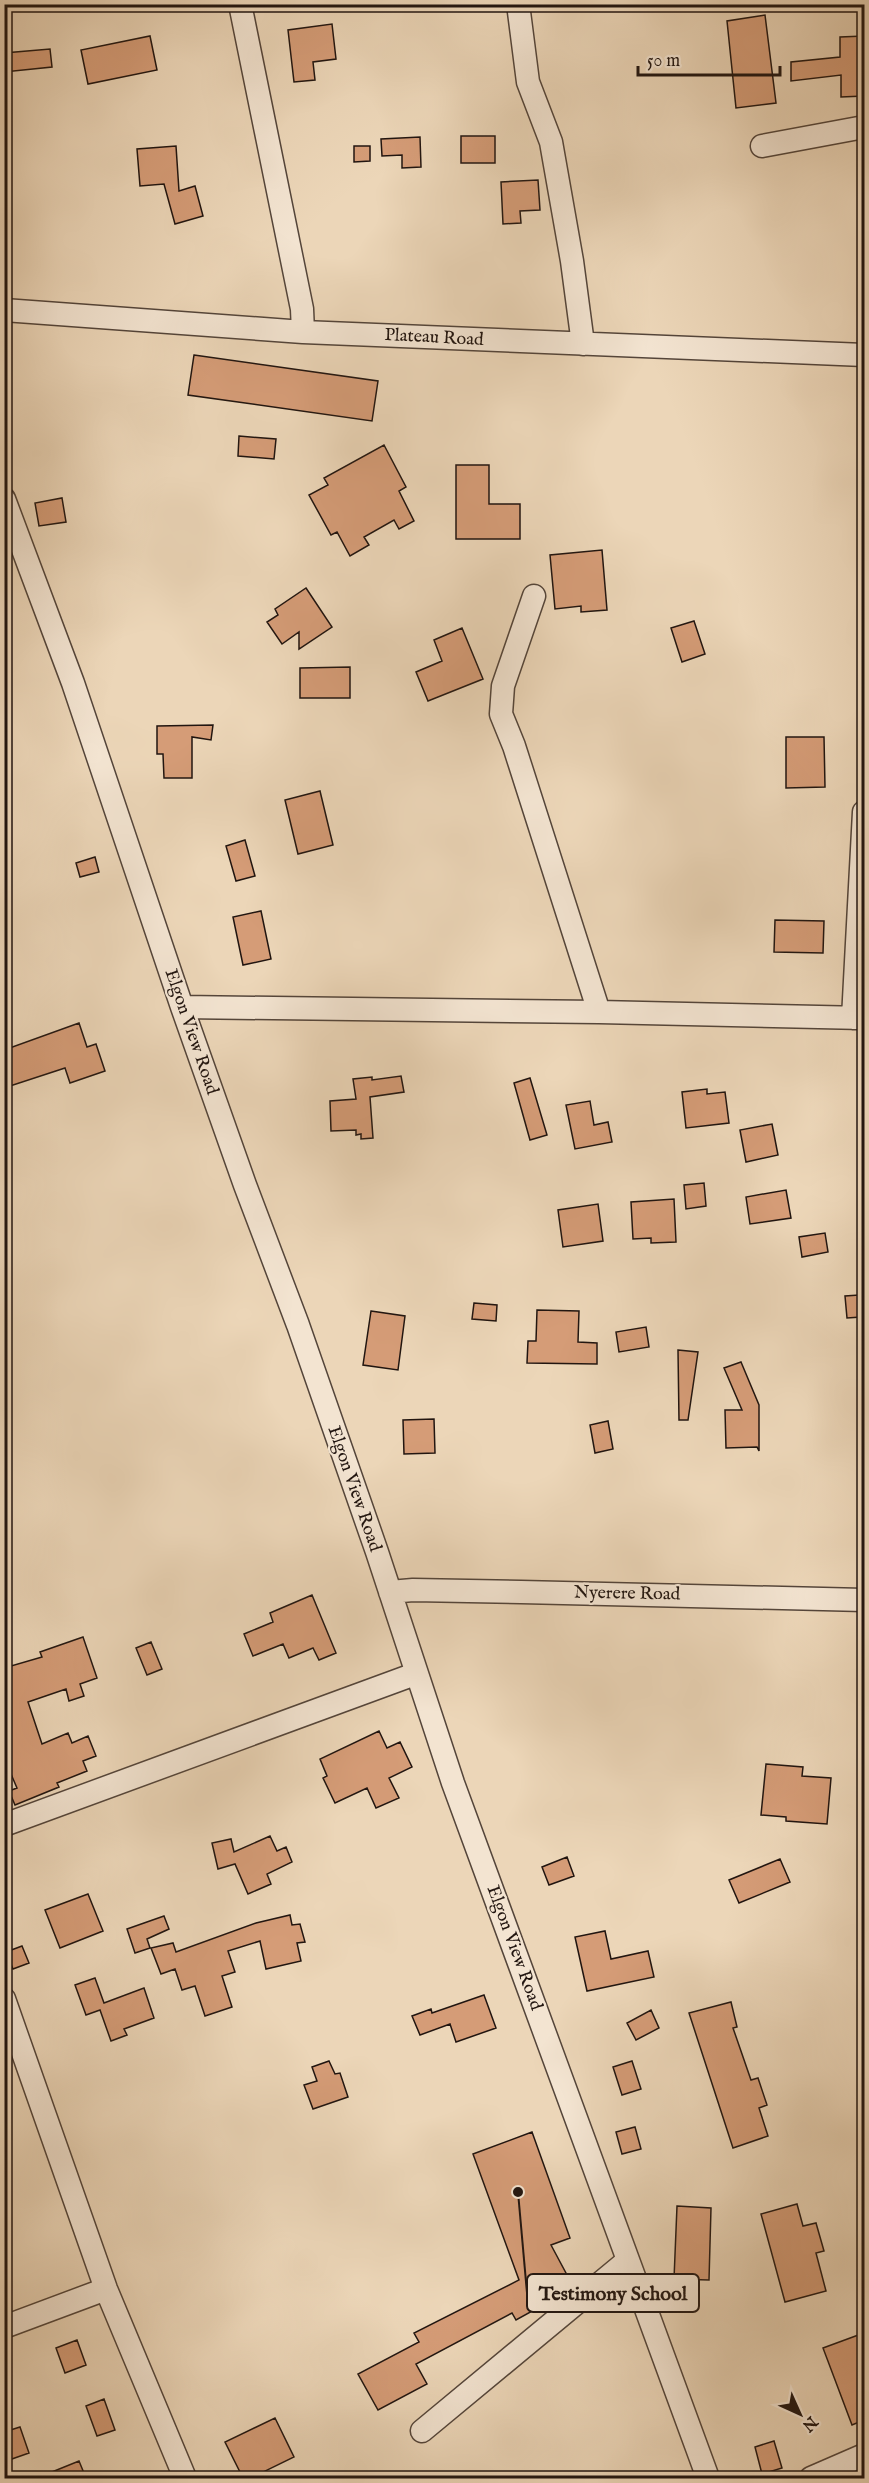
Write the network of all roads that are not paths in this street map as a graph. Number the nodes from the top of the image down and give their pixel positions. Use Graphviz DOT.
graph roads {
  1 [pos="240,4"];
  2 [pos="518,4"];
  3 [pos="864,127"];
  4 [pos="762,146"];
  5 [pos="4,310"];
  6 [pos="303,332"];
  7 [pos="583,344"];
  8 [pos="864,355"];
  9 [pos="4,499"];
  10 [pos="13,549"];
  11 [pos="534,596"];
  12 [pos="864,812"];
  13 [pos="182,1006"];
  14 [pos="599,1012"];
  15 [pos="859,1018"];
  16 [pos="390,1592"];
  17 [pos="864,1600"];
  18 [pos="415,1674"];
  19 [pos="4,1825"];
  20 [pos="4,1999"];
  21 [pos="627,2261"];
  22 [pos="106,2289"];
  23 [pos="4,2326"];
  24 [pos="422,2431"];
  25 [pos="864,2455"];
  26 [pos="185,2478"];
  27 [pos="708,2478"];
  28 [pos="811,2478"];
  1 -- 6 [label="street"];
  2 -- 7 [label="street"];
  3 -- 4 [label="street"];
  5 -- 6 [label="street, Plateau Road"];
  6 -- 7 [label="street, Plateau Road"];
  7 -- 8 [label="street, Plateau Road"];
  9 -- 10 [label="street, Elgon View Road"];
  10 -- 13 [label="street, Elgon View Road"];
  11 -- 14 [label="street"];
  12 -- 15 [label="street"];
  13 -- 14 [label="street"];
  13 -- 16 [label="street, Elgon View Road"];
  14 -- 15 [label="street"];
  16 -- 17 [label="street, Nyerere Road"];
  16 -- 18 [label="street, Elgon View Road"];
  18 -- 19 [label="street"];
  18 -- 21 [label="street, Elgon View Road"];
  20 -- 22 [label="street"];
  21 -- 24 [label="street"];
  21 -- 27 [label="street, Elgon View Road"];
  22 -- 23 [label="street"];
  22 -- 26 [label="street"];
  25 -- 28 [label="street"];
}
